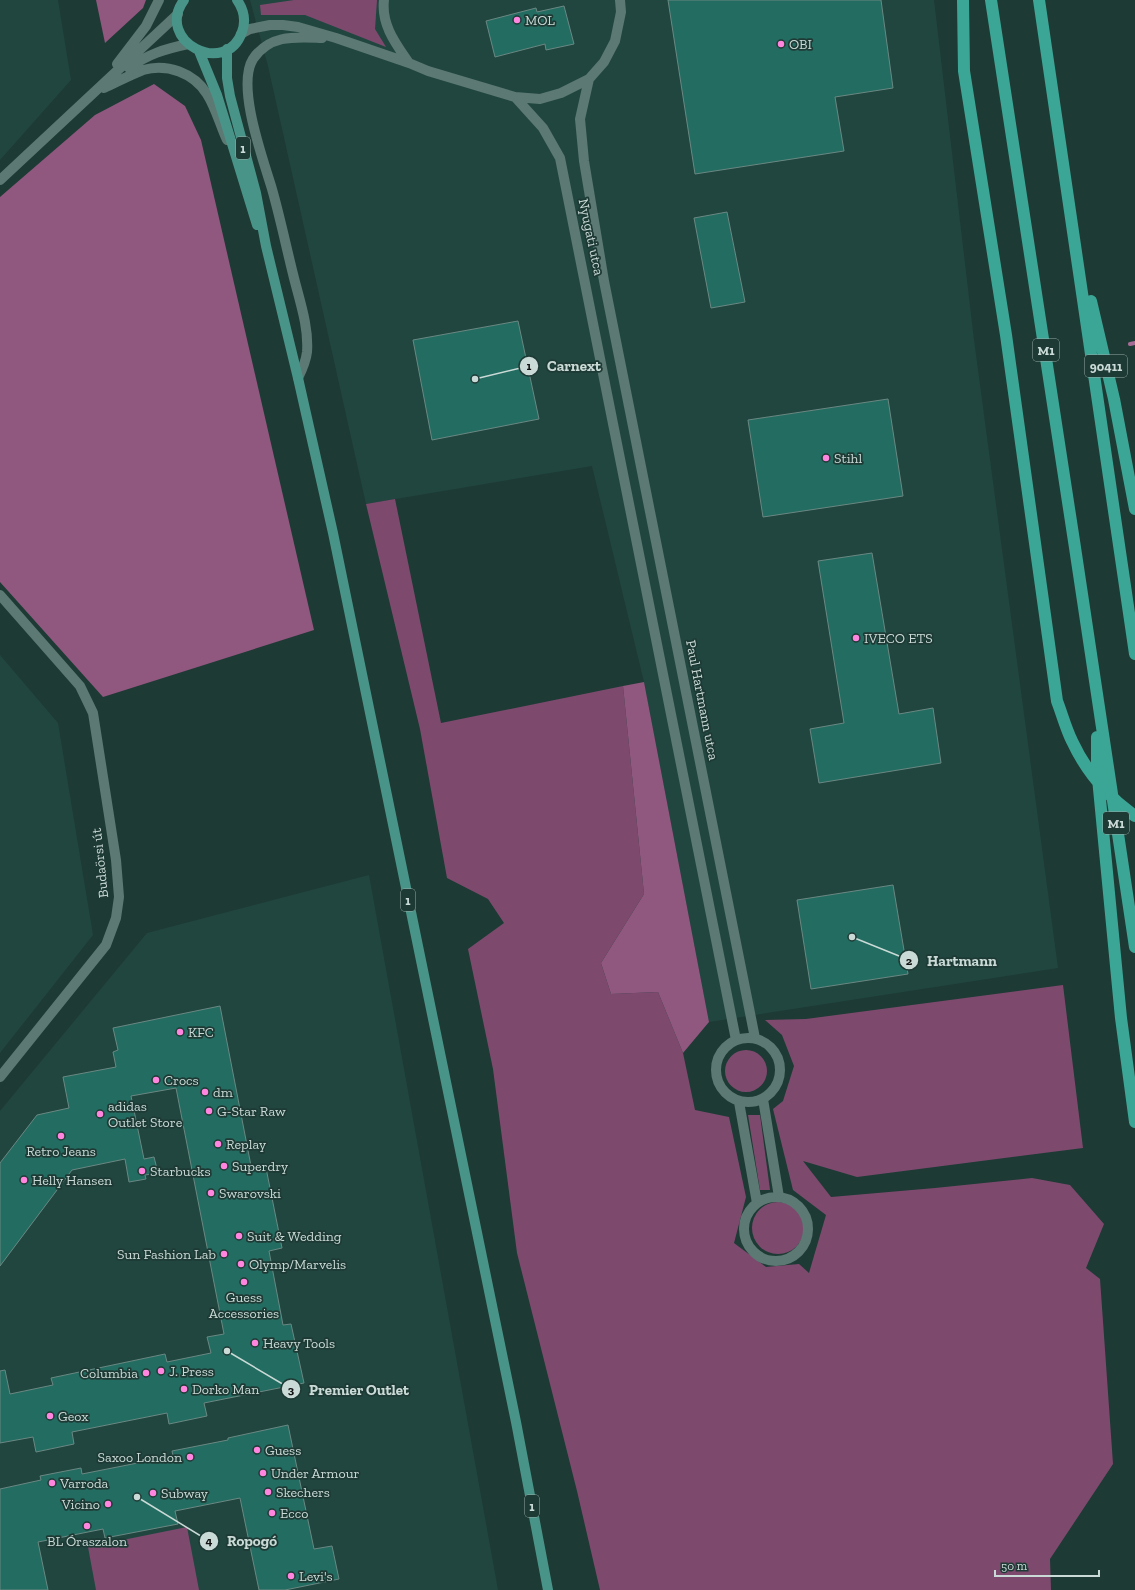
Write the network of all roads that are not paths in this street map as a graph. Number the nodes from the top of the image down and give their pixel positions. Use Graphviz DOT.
graph roads {
  1 [pos="159,0"];
  2 [pos="184,0"];
  3 [pos="237,0"];
  4 [pos="384,0"];
  5 [pos="620,0"];
  6 [pos="963,0"];
  7 [pos="991,0"];
  8 [pos="1039,0"];
  9 [pos="178,14"];
  10 [pos="241,34"];
  11 [pos="336,38"];
  12 [pos="188,44"];
  13 [pos="227,50"];
  14 [pos="199,51"];
  15 [pos="409,63"];
  16 [pos="589,79"];
  17 [pos="95,92"];
  18 [pos="515,97"];
  19 [pos="238,162"];
  20 [pos="0,180"];
  21 [pos="1072,224"];
  22 [pos="266,246"];
  23 [pos="622,367"];
  24 [pos="298,378"];
  25 [pos="1135,509"];
  26 [pos="0,596"];
  27 [pos="1135,654"];
  28 [pos="1097,700"];
  29 [pos="1135,816"];
  30 [pos="1135,947"];
  31 [pos="755,1038"];
  32 [pos="736,1040"];
  33 [pos="0,1077"];
  34 [pos="763,1099"];
  35 [pos="739,1102"];
  36 [pos="1135,1122"];
  37 [pos="779,1196"];
  38 [pos="757,1203"];
  39 [pos="548,1590"];
  1 -- 17 [label="street"];
  2 -- 9 [label="main road"];
  3 -- 10 [label="main road"];
  4 -- 15 [label="street"];
  5 -- 16 [label="street"];
  6 -- 29 [label="highway"];
  7 -- 28 [label="highway, M1"];
  8 -- 21 [label="highway"];
  9 -- 12 [label="main road"];
  9 -- 17 [label="street"];
  10 -- 11 [label="street"];
  10 -- 13 [label="main road"];
  11 -- 15 [label="street"];
  11 -- 24 [label="street"];
  12 -- 14 [label="main road"];
  12 -- 17 [label="street"];
  13 -- 14 [label="main road"];
  13 -- 22 [label="main road, 1"];
  14 -- 19 [label="main road, 1"];
  15 -- 18 [label="street"];
  16 -- 18 [label="street"];
  16 -- 23 [label="street, Nyugati utca"];
  17 -- 19 [label="street"];
  17 -- 20 [label="street"];
  18 -- 32 [label="street, Nyugati utca"];
  19 -- 22 [label="main road, 1"];
  21 -- 25 [label="highway, 90411"];
  21 -- 27 [label="highway"];
  22 -- 24 [label="main road, 1"];
  23 -- 31 [label="street, Paul Hartmann utca"];
  24 -- 39 [label="main road, 1"];
  26 -- 33 [label="street, Budaörsi út"];
  28 -- 30 [label="highway, M1"];
  28 -- 36 [label="highway"];
  31 -- 32 [label="street"];
  31 -- 34 [label="street"];
  32 -- 35 [label="street"];
  34 -- 35 [label="street"];
  34 -- 37 [label="street"];
  35 -- 38 [label="street"];
  37 -- 38 [label="street"];
  37 -- 38 [label="street"];
}
